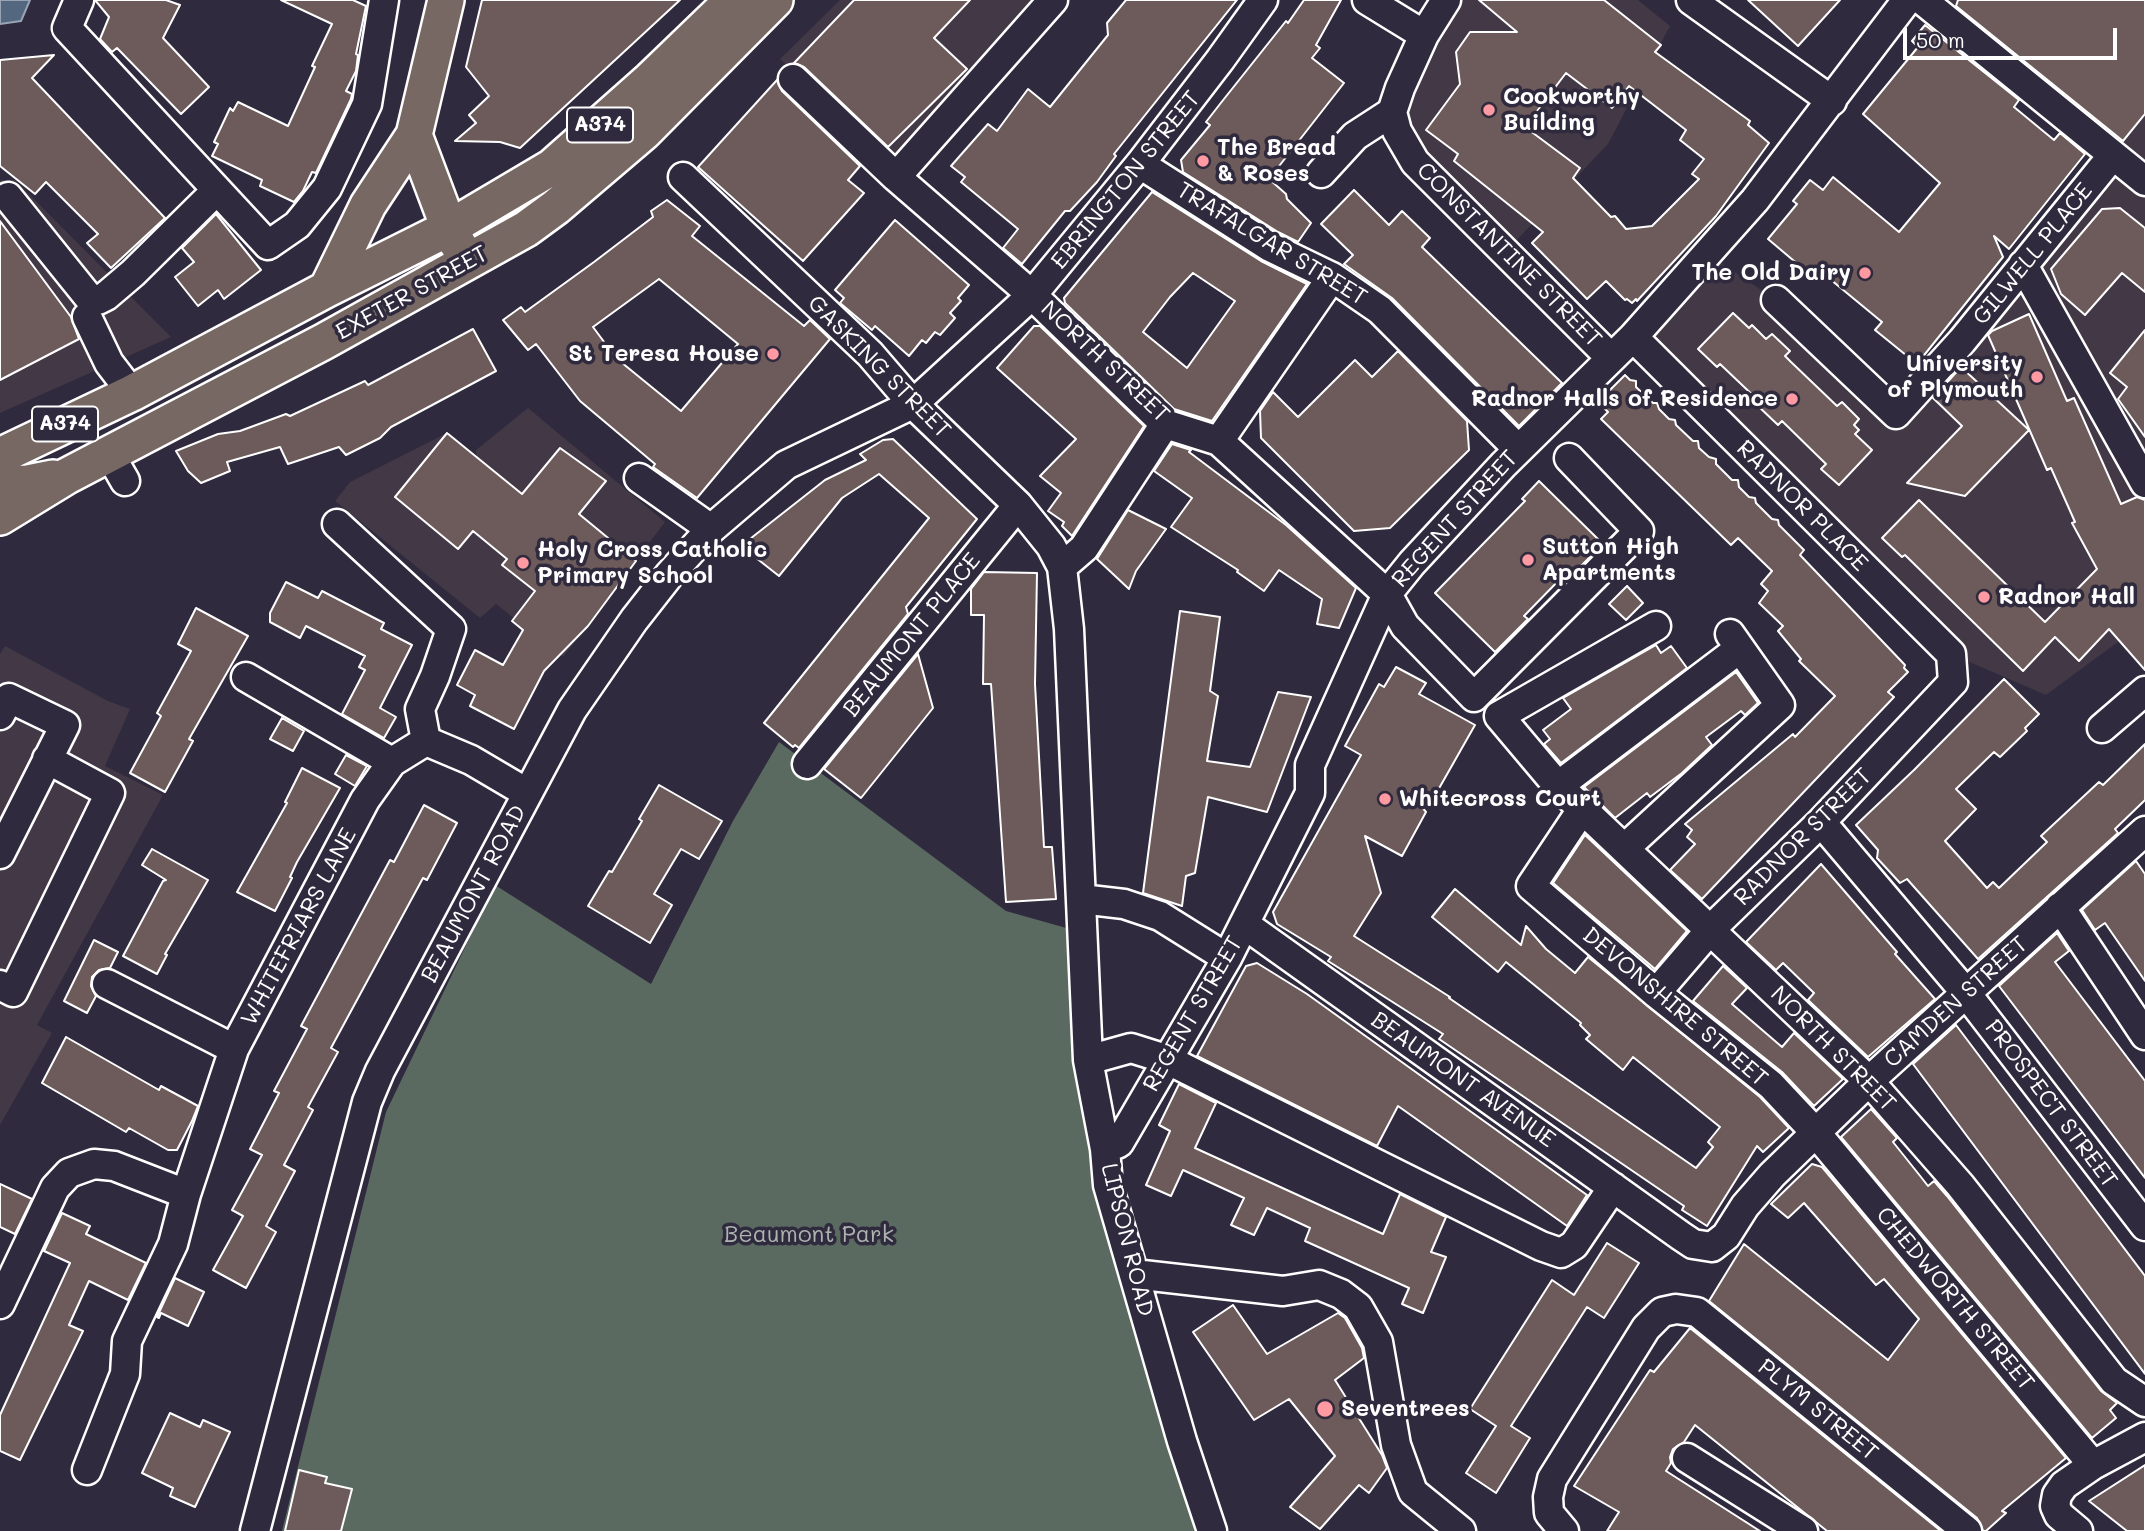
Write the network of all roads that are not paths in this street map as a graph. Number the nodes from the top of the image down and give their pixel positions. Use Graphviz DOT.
graph roads {
  1 [pos="79,0"];
  2 [pos="384,0"];
  3 [pos="446,0"];
  4 [pos="733,0"];
  5 [pos="775,0"];
  6 [pos="1053,0"];
  7 [pos="1263,0"];
  8 [pos="1367,0"];
  9 [pos="1446,0"];
  10 [pos="1691,0"];
  11 [pos="1907,0"];
  12 [pos="1922,0"];
  13 [pos="1424,35"];
  14 [pos="793,79"];
  15 [pos="1832,101"];
  16 [pos="1392,111"];
  17 [pos="414,135"];
  18 [pos="2113,155"];
  19 [pos="1140,164"];
  20 [pos="1321,173"];
  21 [pos="683,177"];
  22 [pos="896,177"];
  23 [pos="2145,181"];
  24 [pos="217,190"];
  25 [pos="8,197"];
  26 [pos="449,228"];
  27 [pos="468,263"];
  28 [pos="2023,265"];
  29 [pos="1332,277"];
  30 [pos="327,289"];
  31 [pos="1032,295"];
  32 [pos="1776,300"];
  33 [pos="87,317"];
  34 [pos="1633,337"];
  35 [pos="1611,358"];
  36 [pos="132,393"];
  37 [pos="914,404"];
  38 [pos="1166,424"];
  39 [pos="1219,441"];
  40 [pos="1518,449"];
  41 [pos="0,456"];
  42 [pos="1569,458"];
  43 [pos="66,476"];
  44 [pos="639,478"];
  45 [pos="2145,483"];
  46 [pos="0,484"];
  47 [pos="1017,505"];
  48 [pos="0,517"];
  49 [pos="337,524"];
  50 [pos="711,529"];
  51 [pos="1062,567"];
  52 [pos="1387,594"];
  53 [pos="1656,626"];
  54 [pos="246,677"];
  55 [pos="1953,682"];
  56 [pos="2145,691"];
  57 [pos="0,715"];
  58 [pos="2102,729"];
  59 [pos="426,741"];
  60 [pos="47,759"];
  61 [pos="392,762"];
  62 [pos="807,764"];
  63 [pos="1558,786"];
  64 [pos="527,793"];
  65 [pos="1583,808"];
  66 [pos="1821,822"];
  67 [pos="2145,831"];
  68 [pos="1625,848"];
  69 [pos="0,854"];
  70 [pos="1081,899"];
  71 [pos="2060,906"];
  72 [pos="1244,925"];
  73 [pos="1711,929"];
  74 [pos="1227,958"];
  75 [pos="107,984"];
  76 [pos="6,988"];
  77 [pos="1656,993"];
  78 [pos="1966,993"];
  79 [pos="2145,1035"];
  80 [pos="234,1049"];
  81 [pos="1166,1059"];
  82 [pos="1088,1060"];
  83 [pos="1869,1081"];
  84 [pos="1816,1133"];
  85 [pos="1105,1149"];
  86 [pos="1613,1187"];
  87 [pos="187,1194"];
  88 [pos="2145,1226"];
  89 [pos="1681,1236"];
  90 [pos="1134,1273"];
  91 [pos="0,1304"];
  92 [pos="2145,1402"];
  93 [pos="2145,1437"];
  94 [pos="1687,1458"];
  95 [pos="2094,1465"];
  96 [pos="87,1470"];
  97 [pos="255,1531"];
  98 [pos="1212,1531"];
  99 [pos="1461,1531"];
  100 [pos="1564,1531"];
  101 [pos="1803,1531"];
  102 [pos="1967,1531"];
  103 [pos="2078,1531"];
  1 -- 24 [label="street"];
  2 -- 24 [label="street"];
  3 -- 17 [label="main road"];
  4 -- 26 [label="main road, EXETER STREET / A374"];
  5 -- 27 [label="main road, EXETER STREET / A374"];
  6 -- 22 [label="street"];
  7 -- 19 [label="street, EBRINGTON STREET"];
  8 -- 13 [label="street"];
  9 -- 13 [label="street"];
  10 -- 15 [label="street"];
  11 -- 15 [label="street, REGENT STREET"];
  12 -- 18 [label="street"];
  13 -- 16 [label="street"];
  14 -- 22 [label="street, NORTH STREET"];
  15 -- 34 [label="street, REGENT STREET"];
  16 -- 20 [label="street"];
  16 -- 35 [label="street, CONSTANTINE STREET"];
  17 -- 26 [label="main road"];
  17 -- 30 [label="main road"];
  18 -- 23 [label="street"];
  18 -- 28 [label="street, GILWELL PLACE"];
  19 -- 29 [label="street, TRAFALGAR STREET"];
  19 -- 31 [label="street, EBRINGTON STREET"];
  21 -- 37 [label="street, GASKING STREET"];
  22 -- 31 [label="street, NORTH STREET"];
  24 -- 25 [label="street"];
  26 -- 27 [label="main road"];
  26 -- 30 [label="main road, EXETER STREET / A374"];
  27 -- 43 [label="main road, EXETER STREET / A374"];
  28 -- 32 [label="street, GILWELL PLACE"];
  28 -- 45 [label="street"];
  29 -- 39 [label="street"];
  29 -- 40 [label="street, TRAFALGAR STREET"];
  30 -- 36 [label="main road, EXETER STREET / A374"];
  31 -- 37 [label="street, EBRINGTON STREET"];
  31 -- 38 [label="street, NORTH STREET"];
  33 -- 36 [label="street"];
  34 -- 35 [label="street, REGENT STREET"];
  34 -- 55 [label="street, RADNOR PLACE"];
  35 -- 40 [label="street, REGENT STREET"];
  36 -- 41 [label="main road, EXETER STREET / A374"];
  37 -- 47 [label="street, GASKING STREET"];
  37 -- 50 [label="street, BEAUMONT ROAD"];
  38 -- 39 [label="street, NORTH STREET"];
  38 -- 51 [label="street"];
  39 -- 52 [label="street, NORTH STREET"];
  40 -- 52 [label="street, REGENT STREET"];
  42 -- 52 [label="street, NORTH STREET"];
  43 -- 46 [label="main road"];
  43 -- 48 [label="main road, EXETER STREET / A374"];
  44 -- 50 [label="street"];
  47 -- 51 [label="street, GASKING STREET"];
  47 -- 62 [label="street, BEAUMONT PLACE"];
  49 -- 59 [label="street"];
  50 -- 64 [label="street, BEAUMONT ROAD"];
  51 -- 70 [label="street, LIPSON ROAD"];
  52 -- 72 [label="street, REGENT STREET"];
  53 -- 63 [label="street, NORTH STREET"];
  54 -- 61 [label="street"];
  55 -- 66 [label="street, RADNOR STREET"];
  56 -- 58 [label="street"];
  57 -- 60 [label="street"];
  59 -- 61 [label="street, WHITEFRIARS LANE"];
  59 -- 64 [label="street"];
  60 -- 69 [label="street"];
  60 -- 76 [label="street"];
  61 -- 80 [label="street, WHITEFRIARS LANE"];
  63 -- 65 [label="street, NORTH STREET"];
  63 -- 68 [label="street"];
  64 -- 97 [label="street, BEAUMONT ROAD"];
  65 -- 68 [label="street, NORTH STREET"];
  65 -- 77 [label="street, DEVONSHIRE STREET"];
  66 -- 73 [label="street, RADNOR STREET"];
  66 -- 78 [label="street, PROSPECT STREET"];
  67 -- 71 [label="street, CAMDEN STREET"];
  68 -- 73 [label="street, NORTH STREET"];
  70 -- 74 [label="street"];
  70 -- 82 [label="street, LIPSON ROAD"];
  71 -- 78 [label="street, CAMDEN STREET"];
  71 -- 79 [label="street"];
  72 -- 74 [label="street, REGENT STREET"];
  72 -- 86 [label="street, BEAUMONT AVENUE"];
  73 -- 77 [label="street, RADNOR STREET"];
  73 -- 83 [label="street, NORTH STREET"];
  74 -- 81 [label="street, REGENT STREET"];
  75 -- 80 [label="street"];
  77 -- 84 [label="street, DEVONSHIRE STREET"];
  78 -- 83 [label="street, CAMDEN STREET"];
  78 -- 88 [label="street, PROSPECT STREET"];
  80 -- 87 [label="street, WHITEFRIARS LANE"];
  81 -- 82 [label="street"];
  81 -- 85 [label="street, REGENT STREET"];
  81 -- 86 [label="street"];
  82 -- 85 [label="street, LIPSON ROAD"];
  83 -- 84 [label="street, CAMDEN STREET"];
  83 -- 92 [label="street, NORTH STREET"];
  84 -- 89 [label="street, CAMDEN STREET"];
  84 -- 95 [label="street, CHEDWORTH STREET"];
  85 -- 90 [label="street, LIPSON ROAD"];
  86 -- 89 [label="street, BEAUMONT AVENUE"];
  87 -- 91 [label="street"];
  87 -- 96 [label="street, WHITEFRIARS LANE"];
  90 -- 98 [label="street, LIPSON ROAD"];
  90 -- 99 [label="street"];
  93 -- 95 [label="street"];
  94 -- 101 [label="street"];
  95 -- 103 [label="street"];
  100 -- 102 [label="street, PLYM STREET"];
}
